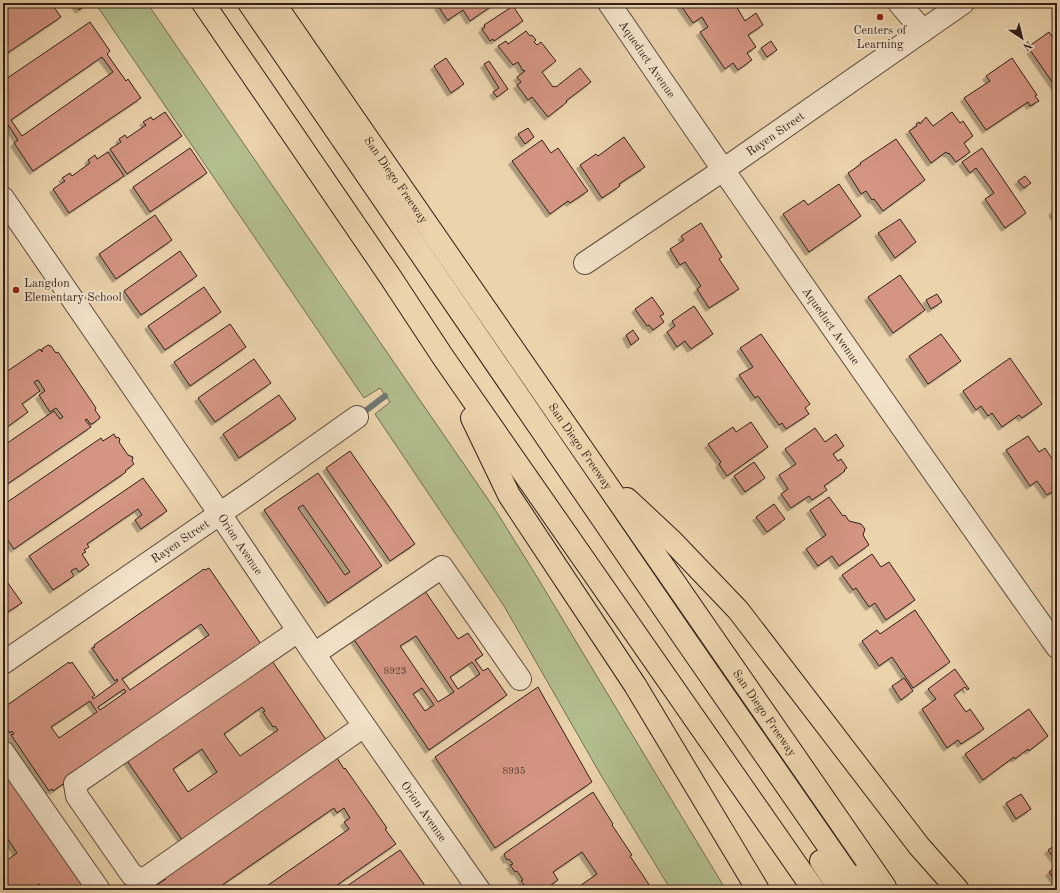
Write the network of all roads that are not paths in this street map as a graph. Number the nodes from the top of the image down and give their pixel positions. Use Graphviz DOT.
graph roads {
  1 [pos="203,3"];
  2 [pos="235,3"];
  3 [pos="249,3"];
  4 [pos="274,3"];
  5 [pos="609,3"];
  6 [pos="900,3"];
  7 [pos="963,3"];
  8 [pos="923,31"];
  9 [pos="723,170"];
  10 [pos="3,198"];
  11 [pos="586,263"];
  12 [pos="443,358"];
  13 [pos="357,417"];
  14 [pos="596,471"];
  15 [pos="220,514"];
  16 [pos="298,631"];
  17 [pos="1057,647"];
  18 [pos="314,654"];
  19 [pos="3,664"];
  20 [pos="520,679"];
  21 [pos="364,726"];
  22 [pos="3,752"];
  23 [pos="883,885"];
  24 [pos="99,890"];
  25 [pos="479,890"];
  26 [pos="758,890"];
  27 [pos="814,890"];
  28 [pos="838,890"];
  29 [pos="958,890"];
  1 -- 12 [label="highway"];
  2 -- 28 [label="highway"];
  3 -- 23 [label="highway"];
  4 -- 14 [label="highway, San Diego Freeway"];
  5 -- 9 [label="street, Aqueduct Avenue"];
  6 -- 8 [label="street"];
  7 -- 8 [label="street, Rayen Street"];
  8 -- 9 [label="street, Rayen Street"];
  9 -- 11 [label="street, Rayen Street"];
  9 -- 17 [label="street, Aqueduct Avenue"];
  10 -- 15 [label="street, Orion Avenue"];
  12 -- 26 [label="highway"];
  12 -- 27 [label="highway"];
  13 -- 15 [label="street, Rayen Street"];
  14 -- 23 [label="highway, San Diego Freeway"];
  14 -- 29 [label="highway"];
  15 -- 16 [label="street, Orion Avenue"];
  15 -- 19 [label="street, Rayen Street"];
  16 -- 18 [label="street, Orion Avenue"];
  16 -- 21 [label="street"];
  18 -- 20 [label="street"];
  18 -- 21 [label="street, Orion Avenue"];
  21 -- 25 [label="street, Orion Avenue"];
  22 -- 24 [label="street"];
}
